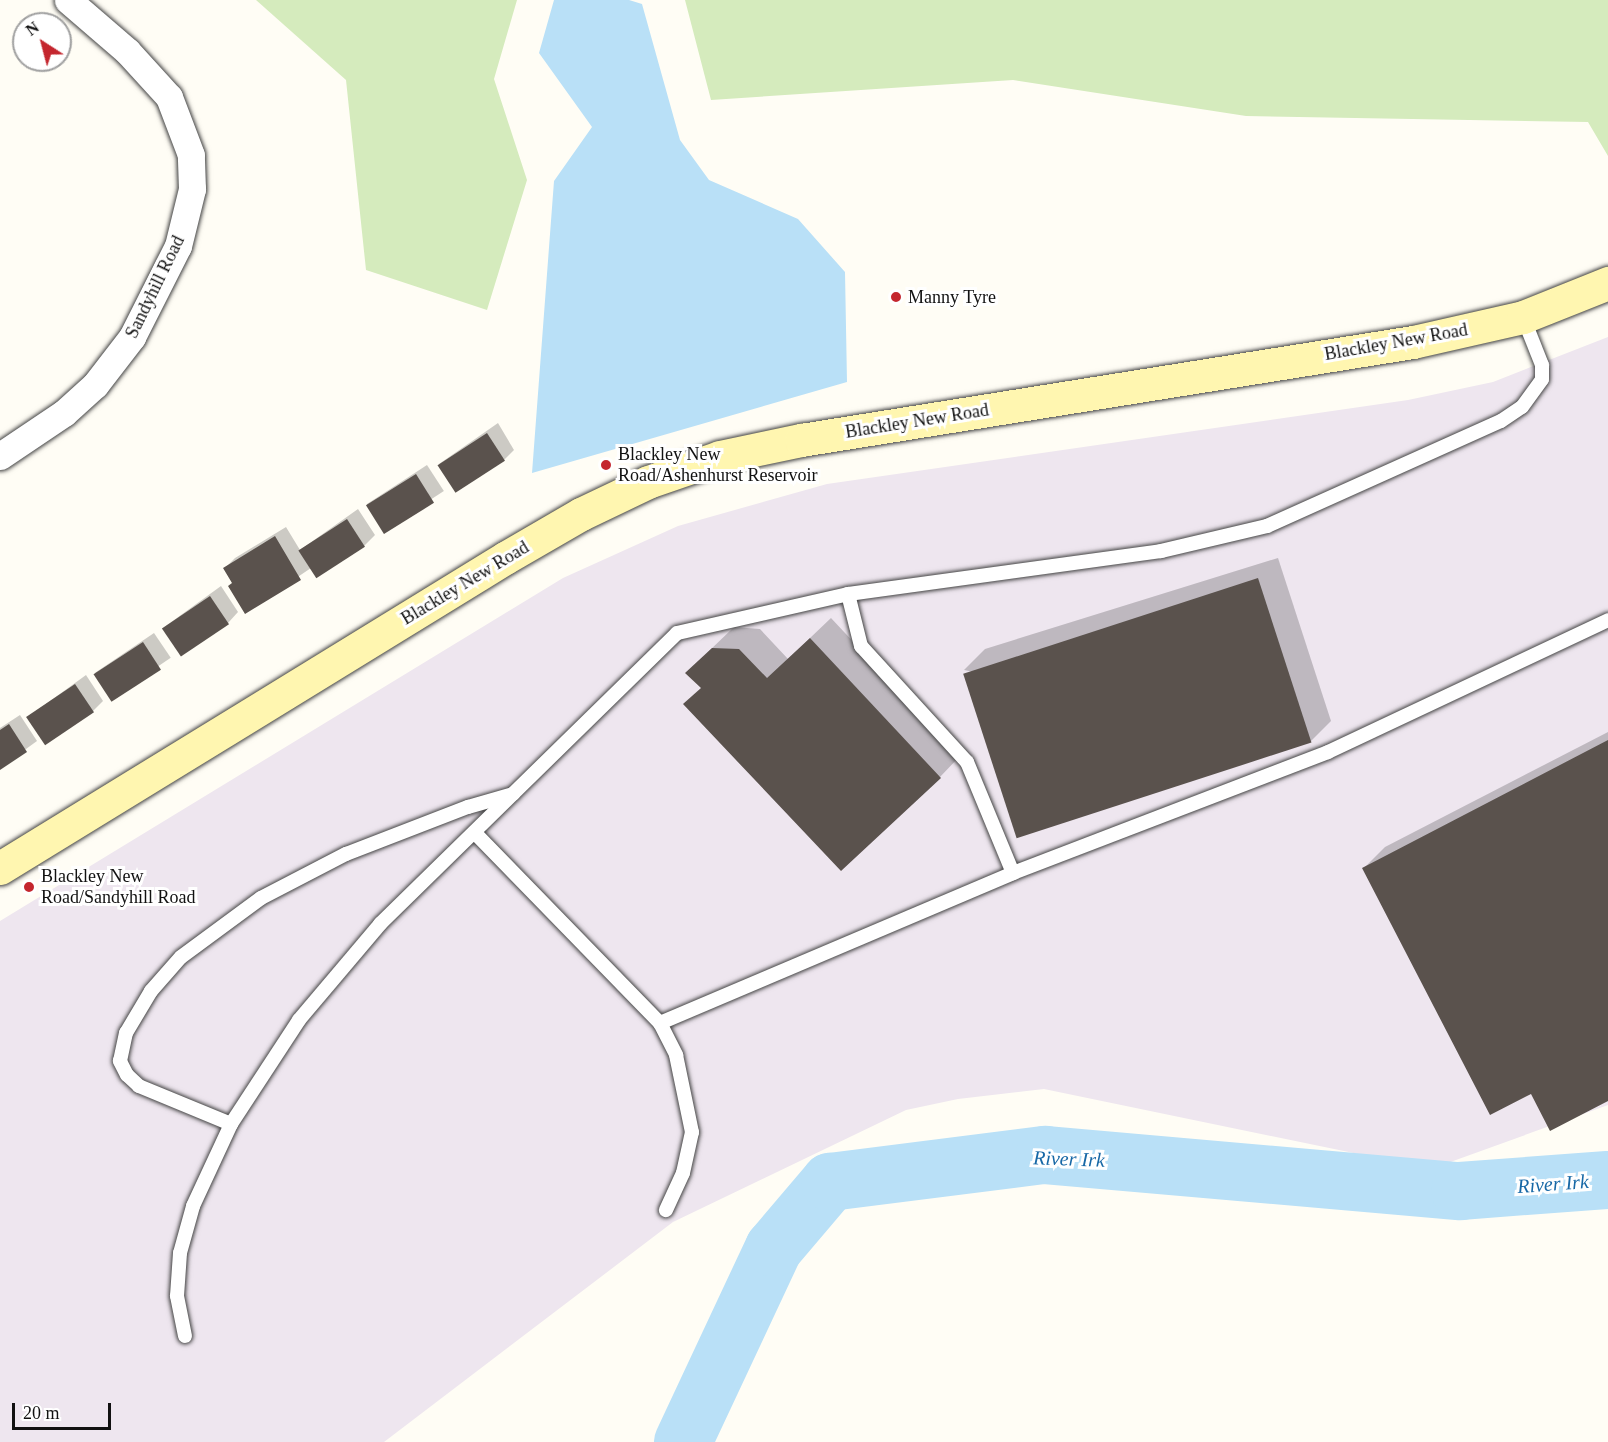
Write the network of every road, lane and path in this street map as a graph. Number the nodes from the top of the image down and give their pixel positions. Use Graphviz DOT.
graph roads {
  1 [pos="68,0"];
  2 [pos="1608,283"];
  3 [pos="1523,317"];
  4 [pos="0,456"];
  5 [pos="848,594"];
  6 [pos="1608,620"];
  7 [pos="514,794"];
  8 [pos="475,833"];
  9 [pos="0,868"];
  10 [pos="1013,873"];
  11 [pos="660,1023"];
  12 [pos="231,1124"];
  13 [pos="666,1210"];
  14 [pos="185,1336"];
  1 -- 4 [label="street, Sandyhill Road"];
  2 -- 3 [label="street, Blackley New Road"];
  3 -- 5 [label="lane"];
  3 -- 9 [label="street, Blackley New Road"];
  5 -- 7 [label="lane"];
  5 -- 10 [label="lane"];
  6 -- 10 [label="lane"];
  7 -- 8 [label="lane"];
  7 -- 12 [label="lane"];
  8 -- 11 [label="lane"];
  8 -- 12 [label="lane"];
  10 -- 11 [label="lane"];
  11 -- 13 [label="lane"];
  12 -- 14 [label="lane"];
}
